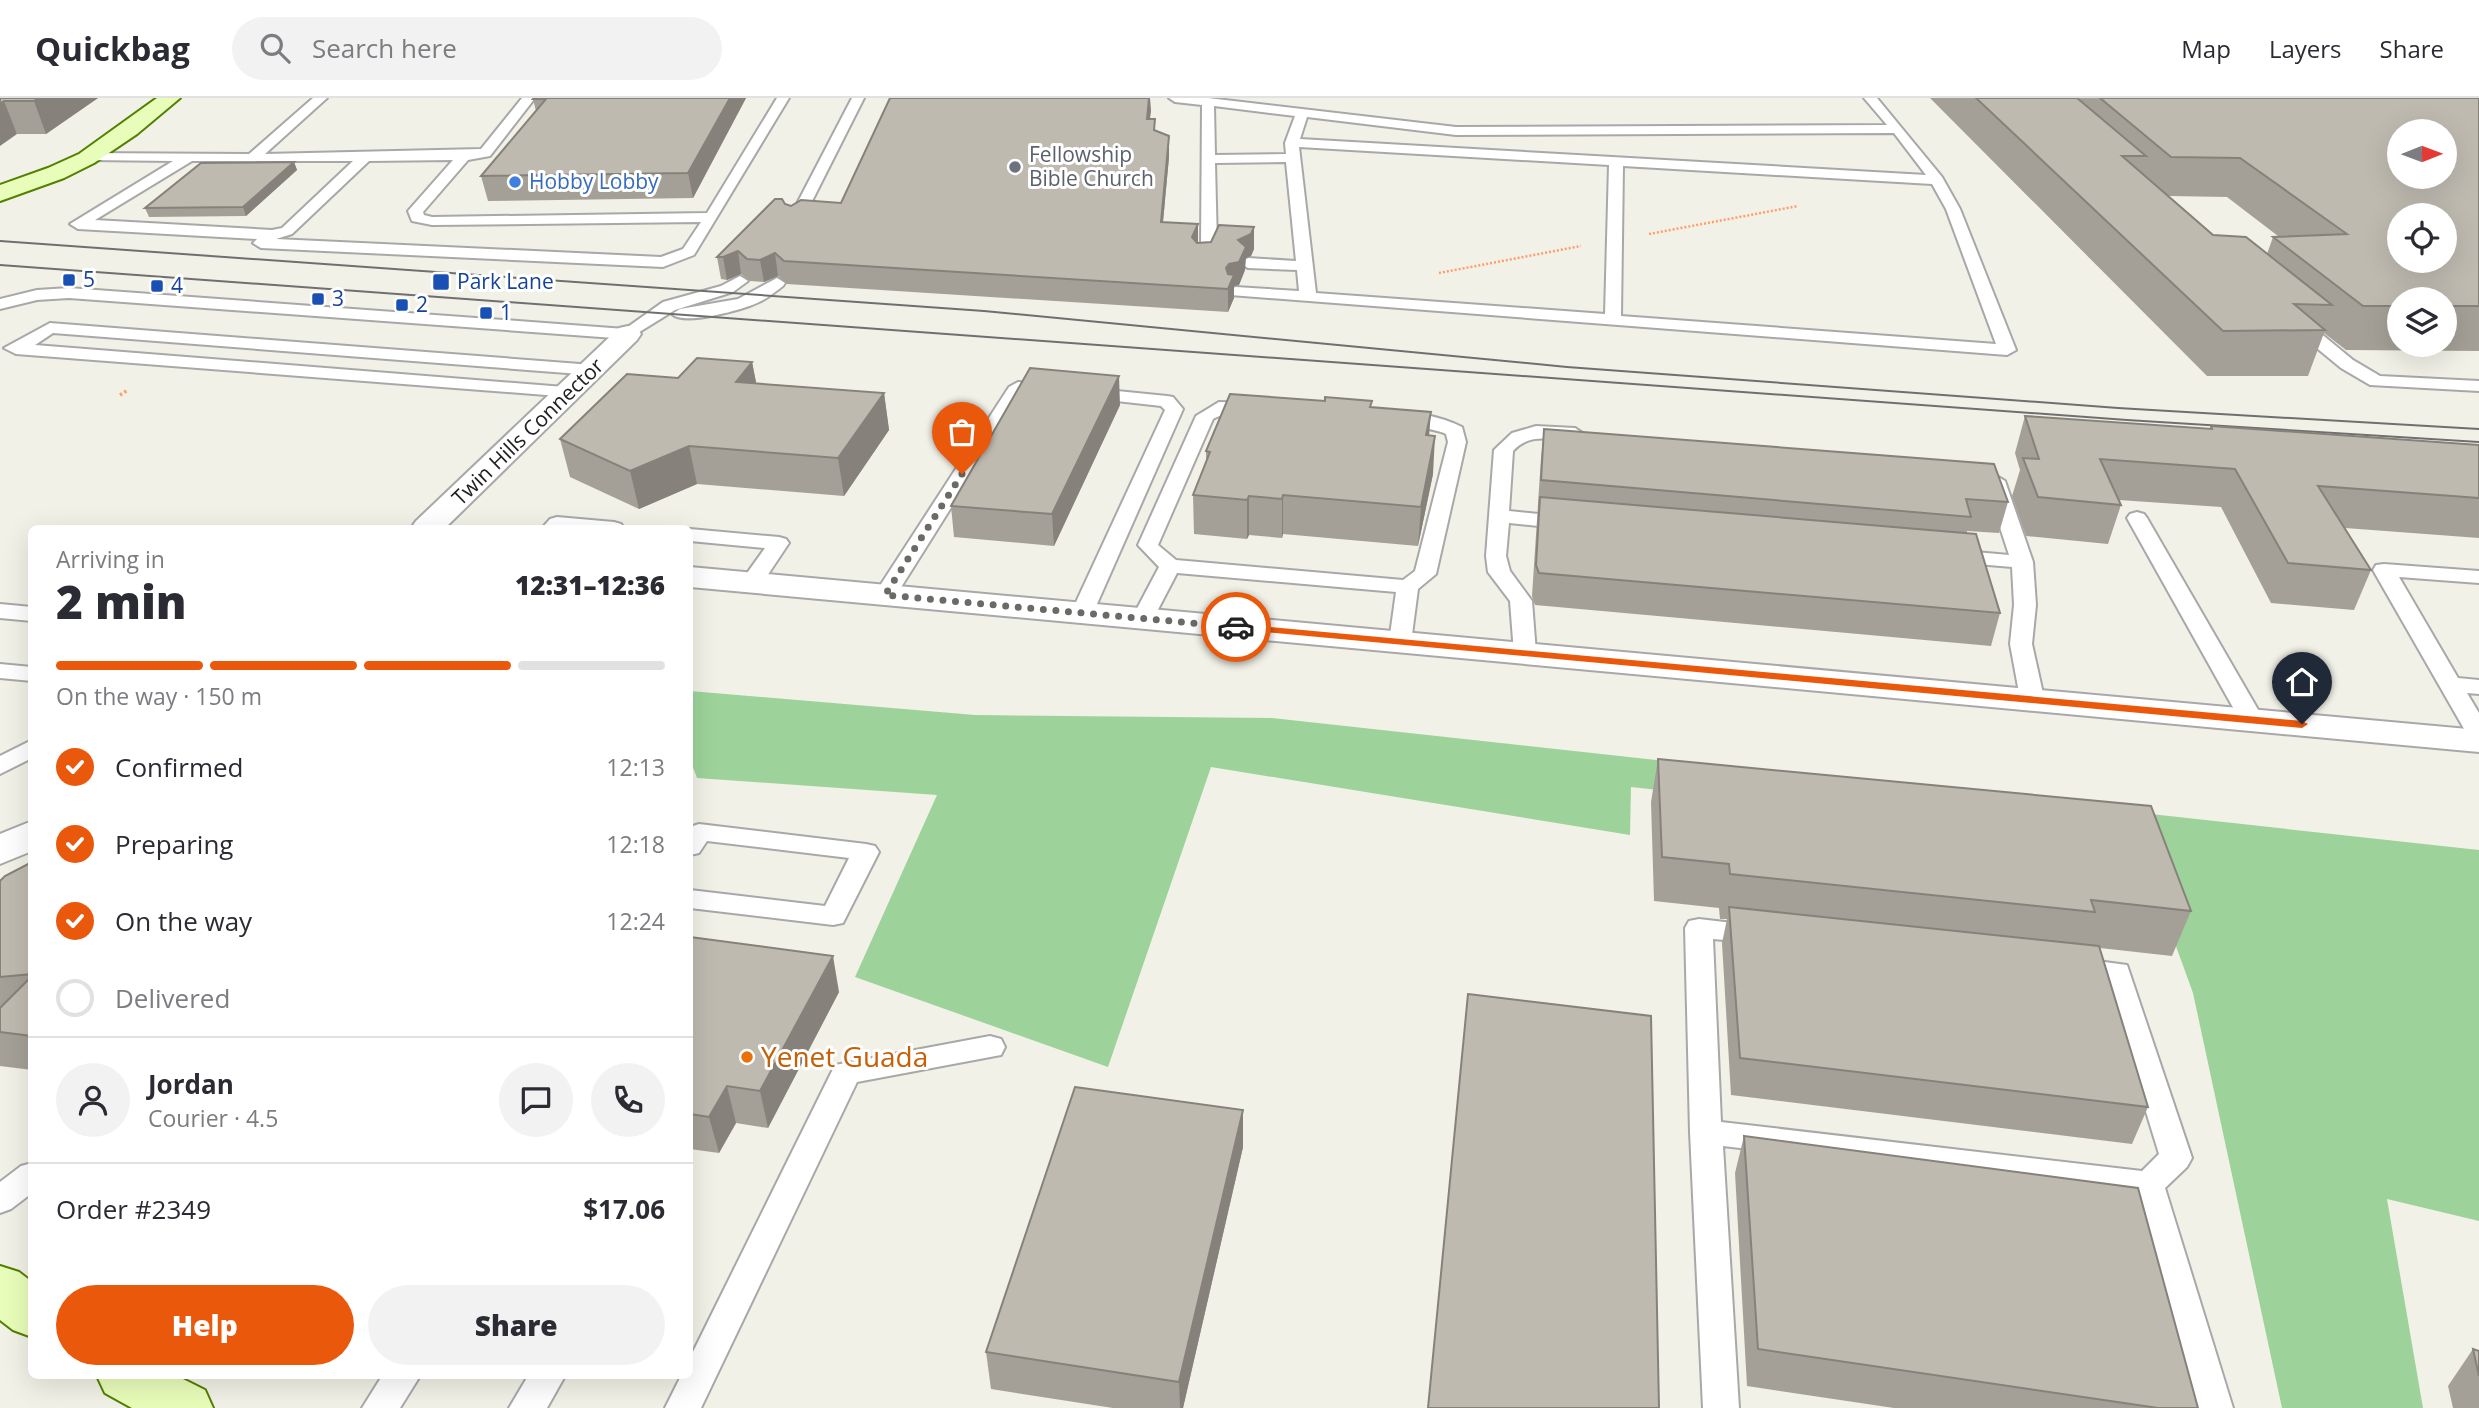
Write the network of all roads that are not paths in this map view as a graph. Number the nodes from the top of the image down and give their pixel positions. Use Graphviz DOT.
graph roads {
  1 [pos="170,98"];
  2 [pos="320,98"];
  3 [pos="529,98"];
  4 [pos="783,98"];
  5 [pos="858,98"];
  6 [pos="1175,98"];
  7 [pos="1870,98"];
  8 [pos="1208,103"];
  9 [pos="1302,114"];
  10 [pos="1898,129"];
  11 [pos="1292,150"];
  12 [pos="88,156"];
  13 [pos="464,156"];
  14 [pos="190,157"];
  15 [pos="365,157"];
  16 [pos="252,158"];
  17 [pos="1208,159"];
  18 [pos="1616,161"];
  19 [pos="57,173"];
  20 [pos="1937,180"];
  21 [pos="0,194"];
  22 [pos="25,206"];
  23 [pos="712,216"];
  24 [pos="795,221"];
  25 [pos="272,234"];
  26 [pos="1203,260"];
  27 [pos="1248,263"];
  28 [pos="1304,266"];
  29 [pos="740,281"];
  30 [pos="777,283"];
  31 [pos="1236,292"];
  32 [pos="1308,298"];
  33 [pos="0,304"];
  34 [pos="2285,313"];
  35 [pos="1613,321"];
  36 [pos="638,326"];
  37 [pos="8,348"];
  38 [pos="593,370"];
  39 [pos="2479,386"];
  40 [pos="571,392"];
  41 [pos="1275,409"];
  42 [pos="1383,418"];
  43 [pos="1599,436"];
  44 [pos="1981,471"];
  45 [pos="1498,516"];
  46 [pos="2137,519"];
  47 [pos="430,525"];
  48 [pos="555,525"];
  49 [pos="580,525"];
  50 [pos="1594,525"];
  51 [pos="693,535"];
  52 [pos="1939,555"];
  53 [pos="2022,562"];
  54 [pos="1170,566"];
  55 [pos="693,577"];
  56 [pos="2479,577"];
  57 [pos="751,583"];
  58 [pos="1408,587"];
  59 [pos="885,595"];
  60 [pos="0,611"];
  61 [pos="1082,613"];
  62 [pos="28,614"];
  63 [pos="1143,618"];
  64 [pos="1400,642"];
  65 [pos="1525,653"];
  66 [pos="0,671"];
  67 [pos="28,674"];
  68 [pos="2450,684"];
  69 [pos="2479,687"];
  70 [pos="2032,698"];
  71 [pos="2252,720"];
  72 [pos="2479,734"];
  73 [pos="2479,741"];
  74 [pos="28,749"];
  75 [pos="0,766"];
  76 [pos="28,836"];
  77 [pos="693,842"];
  78 [pos="0,852"];
  79 [pos="693,899"];
  80 [pos="1783,937"];
  81 [pos="2047,965"];
  82 [pos="990,1047"];
  83 [pos="1706,1132"];
  84 [pos="28,1178"];
  85 [pos="2148,1184"];
  86 [pos="0,1200"];
  87 [pos="0,1287"];
  88 [pos="28,1311"];
  89 [pos="131,1379"];
  90 [pos="400,1379"];
  91 [pos="545,1379"];
  92 [pos="185,1408"];
  93 [pos="380,1408"];
  94 [pos="527,1408"];
  95 [pos="683,1408"];
  96 [pos="1721,1408"];
  97 [pos="2215,1408"];
  1 -- 12 [label="main road"];
  2 -- 16 [label="lane"];
  3 -- 13 [label="lane"];
  4 -- 23 [label="lane"];
  5 -- 24 [label="lane"];
  6 -- 8 [label="lane"];
  7 -- 10 [label="lane"];
  8 -- 9 [label="lane"];
  8 -- 17 [label="lane"];
  9 -- 10 [label="lane"];
  9 -- 11 [label="lane"];
  10 -- 20 [label="lane"];
  11 -- 17 [label="lane"];
  11 -- 18 [label="lane"];
  11 -- 28 [label="lane"];
  12 -- 14 [label="lane"];
  12 -- 19 [label="main road"];
  13 -- 15 [label="lane"];
  13 -- 23 [label="lane"];
  14 -- 16 [label="lane"];
  14 -- 25 [label="lane"];
  15 -- 16 [label="lane"];
  15 -- 25 [label="lane"];
  17 -- 26 [label="lane"];
  18 -- 20 [label="lane"];
  18 -- 35 [label="lane"];
  19 -- 21 [label="main road"];
  19 -- 22 [label="main road"];
  20 -- 35 [label="lane"];
  23 -- 25 [label="lane"];
  27 -- 28 [label="lane"];
  28 -- 32 [label="lane"];
  29 -- 36 [label="lane"];
  30 -- 36 [label="lane"];
  31 -- 32 [label="lane"];
  32 -- 35 [label="lane"];
  33 -- 36 [label="lane"];
  34 -- 39 [label="lane"];
  36 -- 38 [label="street, Twin Hills Connector"];
  37 -- 38 [label="lane"];
  37 -- 40 [label="lane"];
  38 -- 40 [label="street, Twin Hills Connector"];
  40 -- 47 [label="street, Twin Hills Connector"];
  41 -- 54 [label="lane"];
  42 -- 58 [label="lane"];
  43 -- 45 [label="lane"];
  44 -- 53 [label="lane"];
  45 -- 50 [label="lane"];
  45 -- 65 [label="lane"];
  46 -- 71 [label="lane"];
  48 -- 49 [label="lane"];
  51 -- 57 [label="lane"];
  52 -- 53 [label="lane"];
  53 -- 70 [label="lane"];
  54 -- 58 [label="lane"];
  54 -- 63 [label="lane"];
  55 -- 57 [label="street"];
  56 -- 68 [label="lane"];
  57 -- 59 [label="street"];
  58 -- 64 [label="lane"];
  59 -- 61 [label="street"];
  59 -- 61 [label="lane"];
  60 -- 62 [label="lane"];
  61 -- 63 [label="street"];
  63 -- 64 [label="street"];
  64 -- 65 [label="street"];
  65 -- 70 [label="street"];
  66 -- 67 [label="lane"];
  68 -- 69 [label="lane"];
  68 -- 72 [label="lane"];
  70 -- 71 [label="street"];
  71 -- 73 [label="street"];
  74 -- 75 [label="lane"];
  76 -- 78 [label="street"];
  77 -- 79 [label="lane"];
  80 -- 83 [label="lane"];
  81 -- 85 [label="lane"];
  82 -- 95 [label="lane"];
  83 -- 85 [label="lane"];
  83 -- 96 [label="lane"];
  84 -- 86 [label="lane"];
  85 -- 97 [label="lane"];
  87 -- 88 [label="main road"];
  89 -- 92 [label="main road"];
  90 -- 93 [label="lane"];
  91 -- 94 [label="lane"];
}
